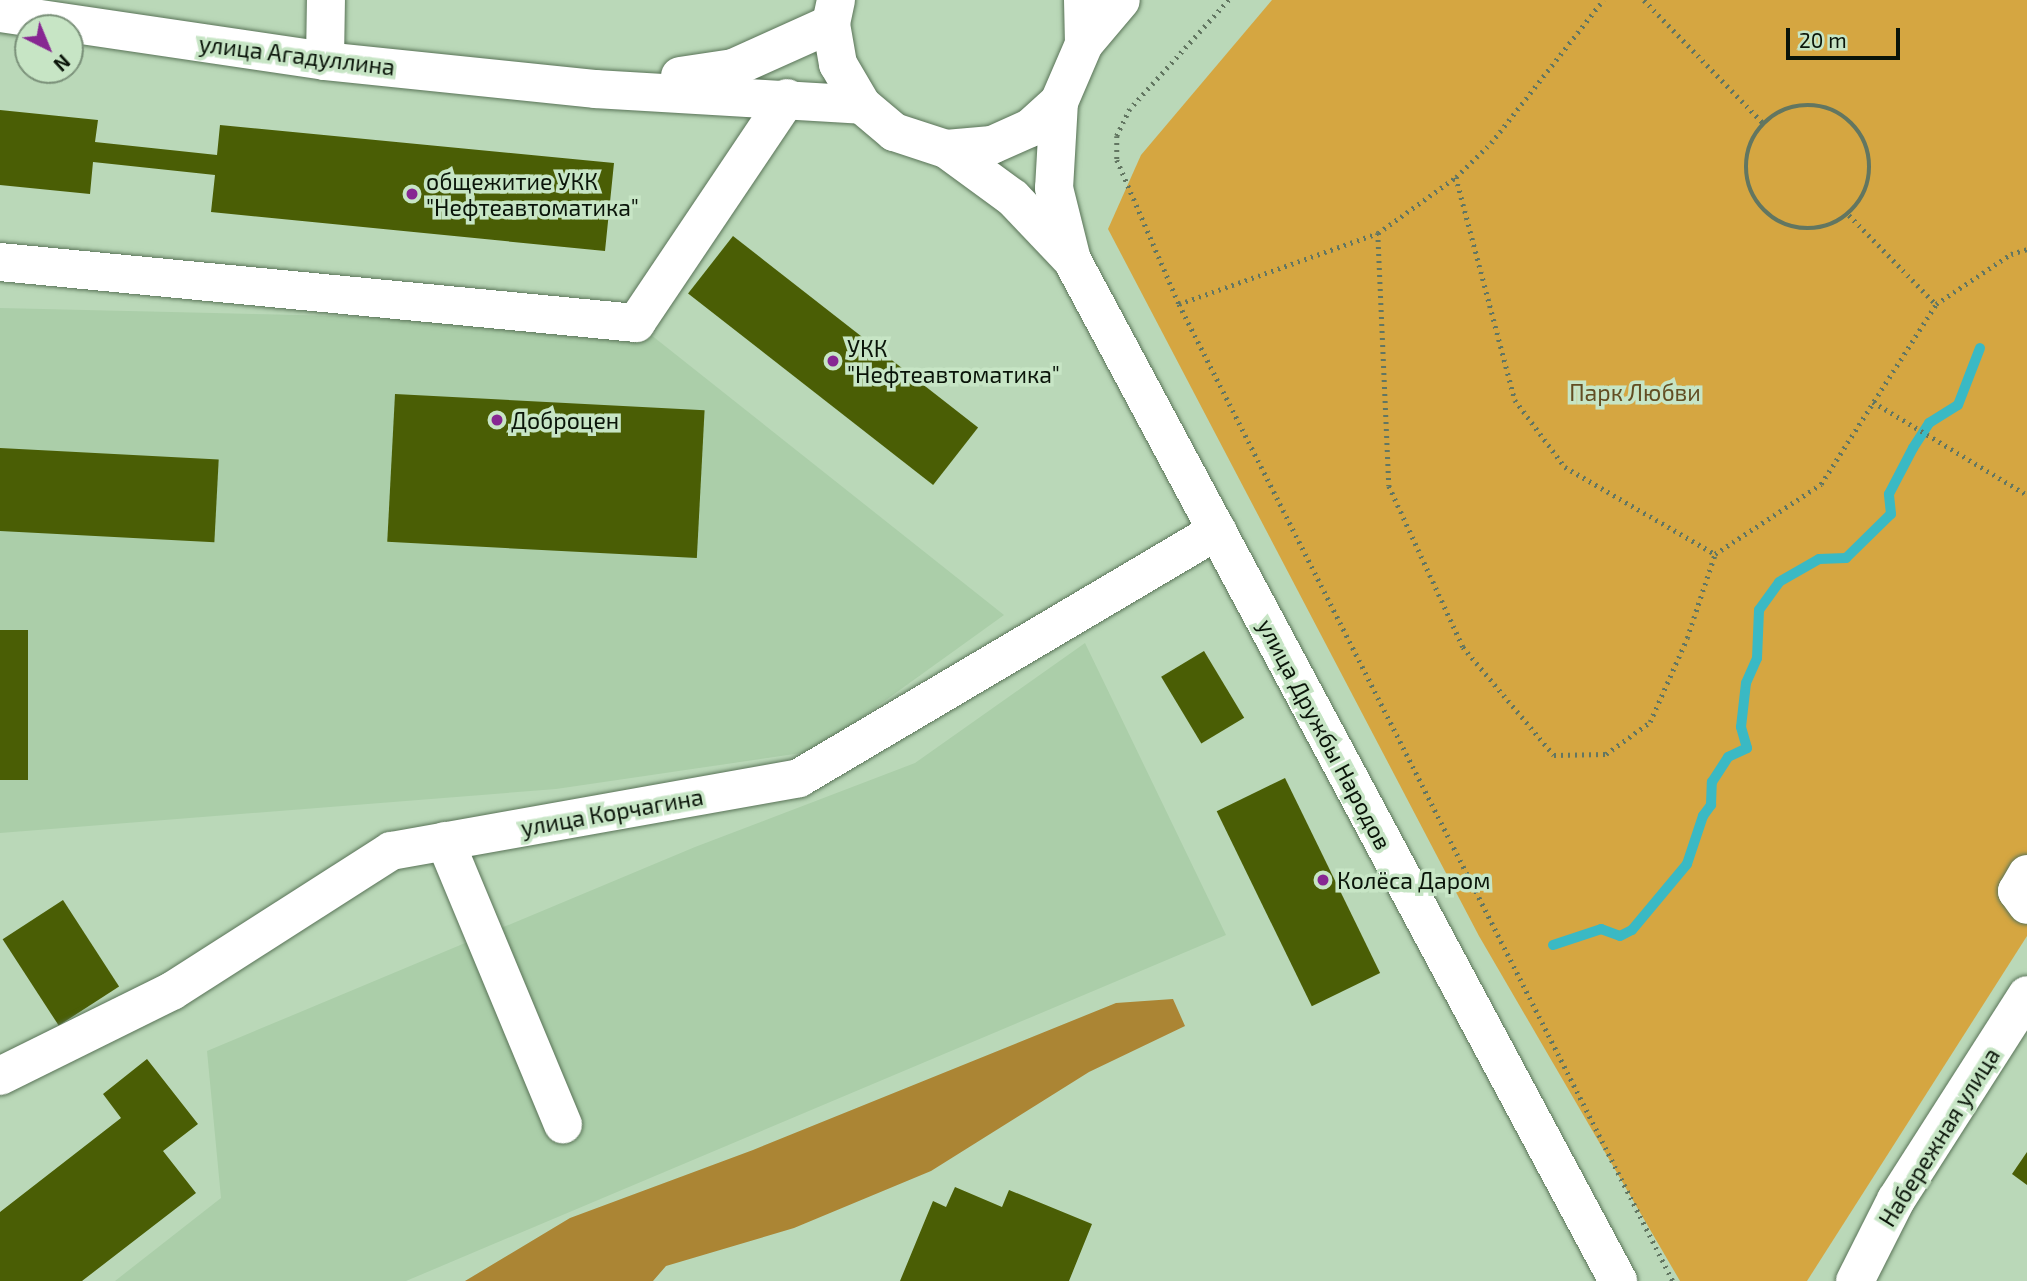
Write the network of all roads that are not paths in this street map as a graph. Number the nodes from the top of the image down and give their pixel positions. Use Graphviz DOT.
graph roads {
  1 [pos="326,0"];
  2 [pos="1083,0"];
  3 [pos="1121,0"];
  4 [pos="834,12"];
  5 [pos="0,13"];
  6 [pos="1084,44"];
  7 [pos="325,61"];
  8 [pos="595,89"];
  9 [pos="787,98"];
  10 [pos="1059,102"];
  11 [pos="862,106"];
  12 [pos="946,149"];
  13 [pos="1072,260"];
  14 [pos="0,262"];
  15 [pos="1217,531"];
  16 [pos="445,842"];
  17 [pos="2027,874"];
  18 [pos="2027,905"];
  19 [pos="2027,995"];
  20 [pos="0,1076"];
  21 [pos="563,1124"];
  22 [pos="1618,1281"];
  23 [pos="1855,1281"];
  1 -- 7 [label="main road"];
  2 -- 6 [label="main road"];
  3 -- 6 [label="main road"];
  4 -- 8 [label="main road"];
  4 -- 11 [label="main road"];
  5 -- 7 [label="main road, улица Агадуллина"];
  6 -- 10 [label="main road"];
  7 -- 8 [label="main road, улица Агадуллина"];
  8 -- 9 [label="main road"];
  9 -- 11 [label="main road"];
  9 -- 14 [label="main road"];
  10 -- 12 [label="main road"];
  10 -- 13 [label="main road"];
  11 -- 12 [label="main road"];
  12 -- 13 [label="main road"];
  13 -- 15 [label="main road, улица Дружбы Народов"];
  15 -- 16 [label="main road, улица Корчагина"];
  15 -- 22 [label="main road, улица Дружбы Народов"];
  16 -- 20 [label="main road, улица Корчагина"];
  16 -- 21 [label="main road"];
  17 -- 18 [label="main road"];
  19 -- 23 [label="main road, Набережная улица"];
}
